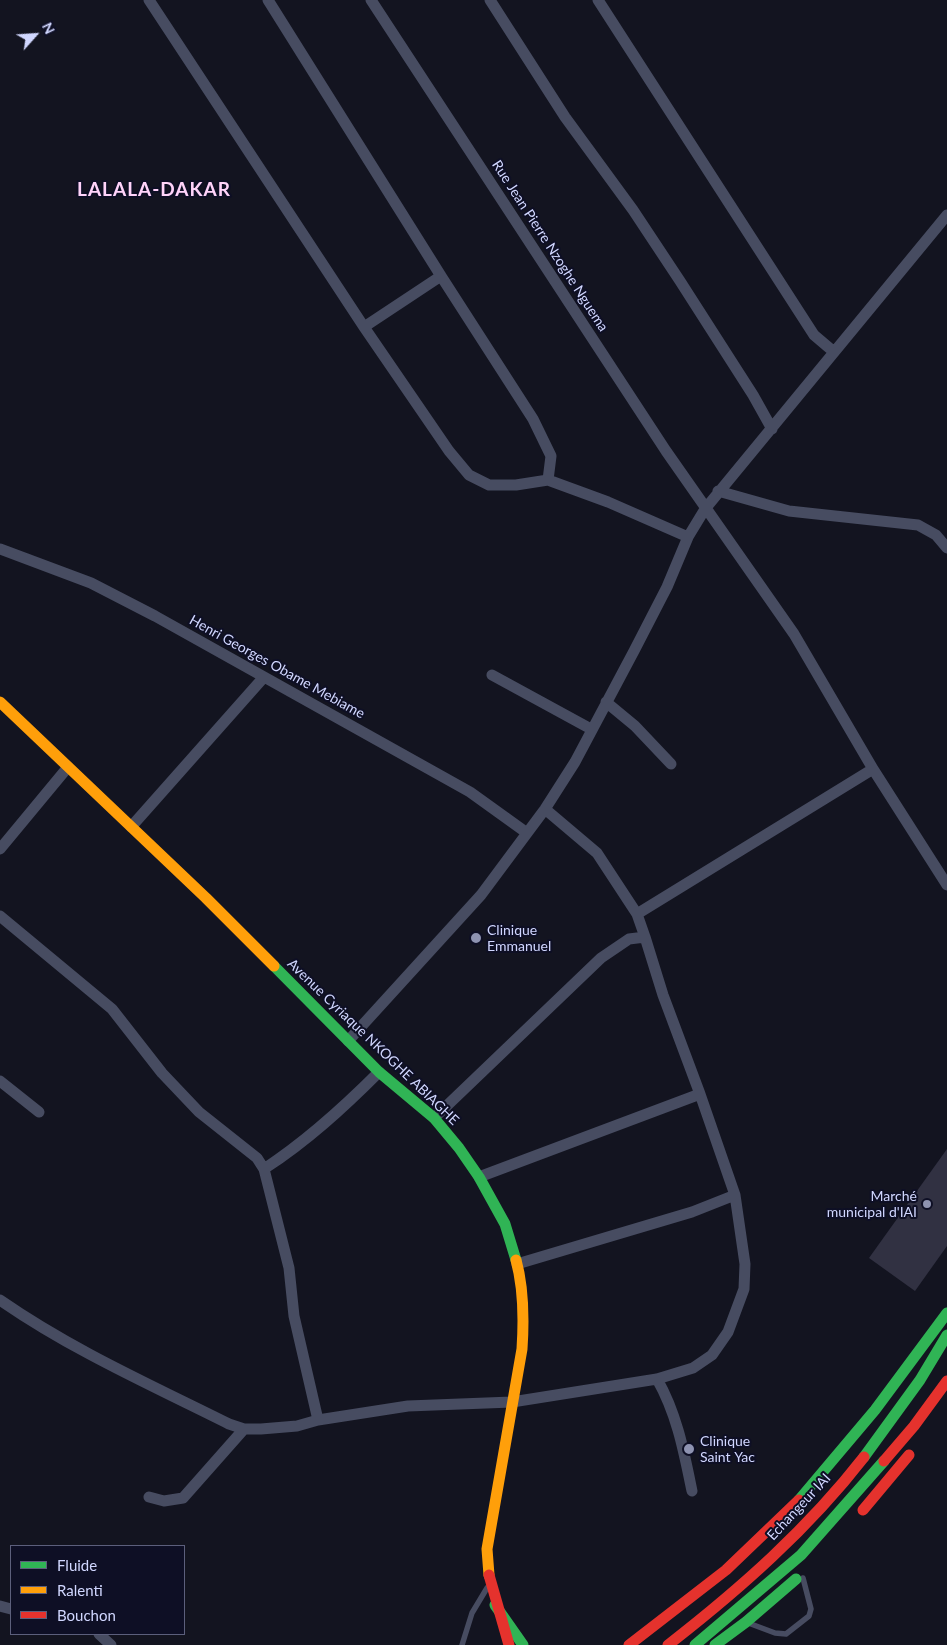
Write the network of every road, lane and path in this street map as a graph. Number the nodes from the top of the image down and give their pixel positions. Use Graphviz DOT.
graph roads {
  1 [pos="148,0"];
  2 [pos="268,0"];
  3 [pos="371,0"];
  4 [pos="490,0"];
  5 [pos="598,0"];
  6 [pos="947,215"];
  7 [pos="441,276"];
  8 [pos="364,327"];
  9 [pos="834,352"];
  10 [pos="772,429"];
  11 [pos="548,480"];
  12 [pos="718,491"];
  13 [pos="705,509"];
  14 [pos="688,537"];
  15 [pos="947,548"];
  16 [pos="0,549"];
  17 [pos="492,675"];
  18 [pos="264,677"];
  19 [pos="0,702"];
  20 [pos="606,702"];
  21 [pos="591,729"];
  22 [pos="671,764"];
  23 [pos="68,767"];
  24 [pos="873,770"];
  25 [pos="545,809"];
  26 [pos="131,827"];
  27 [pos="527,833"];
  28 [pos="0,849"];
  29 [pos="947,885"];
  30 [pos="636,914"];
  31 [pos="0,916"];
  32 [pos="645,936"];
  33 [pos="348,1041"];
  34 [pos="379,1072"];
  35 [pos="0,1081"];
  36 [pos="700,1094"];
  37 [pos="39,1112"];
  38 [pos="434,1118"];
  39 [pos="264,1169"];
  40 [pos="479,1177"];
  41 [pos="735,1195"];
  42 [pos="517,1264"];
  43 [pos="0,1300"];
  44 [pos="947,1313"];
  45 [pos="947,1335"];
  46 [pos="657,1379"];
  47 [pos="945,1383"];
  48 [pos="512,1402"];
  49 [pos="318,1420"];
  50 [pos="244,1429"];
  51 [pos="915,1447"];
  52 [pos="692,1490"];
  53 [pos="149,1497"];
  54 [pos="858,1516"];
  55 [pos="805,1571"];
  56 [pos="490,1584"];
  57 [pos="495,1605"];
  58 [pos="746,1622"];
  59 [pos="100,1635"];
  60 [pos="506,1642"];
  61 [pos="111,1645"];
  62 [pos="462,1645"];
  63 [pos="523,1645"];
  64 [pos="628,1645"];
  65 [pos="668,1645"];
  66 [pos="695,1645"];
  67 [pos="715,1645"];
  1 -- 8 [label="street"];
  2 -- 7 [label="street"];
  3 -- 13 [label="street, Rue Jean Pierre Nzoghe Nguema"];
  4 -- 10 [label="street"];
  5 -- 9 [label="street"];
  6 -- 9 [label="street"];
  7 -- 8 [label="street"];
  7 -- 11 [label="street"];
  8 -- 11 [label="street"];
  9 -- 10 [label="street"];
  10 -- 12 [label="street"];
  11 -- 14 [label="street"];
  12 -- 13 [label="street"];
  12 -- 15 [label="street"];
  13 -- 14 [label="street"];
  13 -- 24 [label="street, Rue Jean Pierre Nzoghe Nguema"];
  14 -- 20 [label="street"];
  16 -- 18 [label="street, Henri Georges Obame Mebiame"];
  17 -- 21 [label="street"];
  18 -- 26 [label="street"];
  18 -- 27 [label="street, Henri Georges Obame Mebiame"];
  19 -- 23 [label="main road, Avenue Cyriaque NKOGHE ABIAGHE"];
  20 -- 21 [label="street"];
  20 -- 22 [label="street"];
  21 -- 25 [label="street"];
  23 -- 26 [label="main road, Avenue Cyriaque NKOGHE ABIAGHE"];
  23 -- 28 [label="street"];
  24 -- 29 [label="street, Rue Jean Pierre Nzoghe Nguema"];
  24 -- 30 [label="street"];
  25 -- 27 [label="street"];
  25 -- 30 [label="street"];
  26 -- 33 [label="main road, Avenue Cyriaque NKOGHE ABIAGHE"];
  27 -- 33 [label="street"];
  30 -- 32 [label="street"];
  31 -- 39 [label="street"];
  32 -- 36 [label="street"];
  32 -- 38 [label="street"];
  33 -- 34 [label="main road, Avenue Cyriaque NKOGHE ABIAGHE"];
  34 -- 38 [label="main road, Avenue Cyriaque NKOGHE ABIAGHE"];
  34 -- 39 [label="street"];
  35 -- 37 [label="street"];
  36 -- 40 [label="street"];
  36 -- 41 [label="street"];
  38 -- 40 [label="main road, Avenue Cyriaque NKOGHE ABIAGHE"];
  39 -- 49 [label="street"];
  40 -- 42 [label="main road, Avenue Cyriaque NKOGHE ABIAGHE"];
  41 -- 42 [label="street"];
  41 -- 46 [label="street"];
  42 -- 48 [label="main road, Avenue Cyriaque NKOGHE ABIAGHE"];
  43 -- 50 [label="street"];
  44 -- 64 [label="main road"];
  45 -- 65 [label="main road, Echangeur IAI"];
  46 -- 48 [label="street"];
  46 -- 52 [label="street"];
  47 -- 66 [label="main road"];
  48 -- 49 [label="street"];
  48 -- 56 [label="main road, Avenue Cyriaque NKOGHE ABIAGHE"];
  49 -- 50 [label="street"];
  50 -- 53 [label="street"];
  51 -- 54 [label="main road"];
  55 -- 58 [label="main road"];
  55 -- 58 [label="lane"];
  56 -- 57 [label="main road, Avenue Cyriaque NKOGHE ABIAGHE"];
  56 -- 62 [label="lane"];
  57 -- 60 [label="main road, Avenue Cyriaque NKOGHE ABIAGHE"];
  57 -- 63 [label="main road"];
  58 -- 67 [label="main road"];
  59 -- 61 [label="street"];
}
